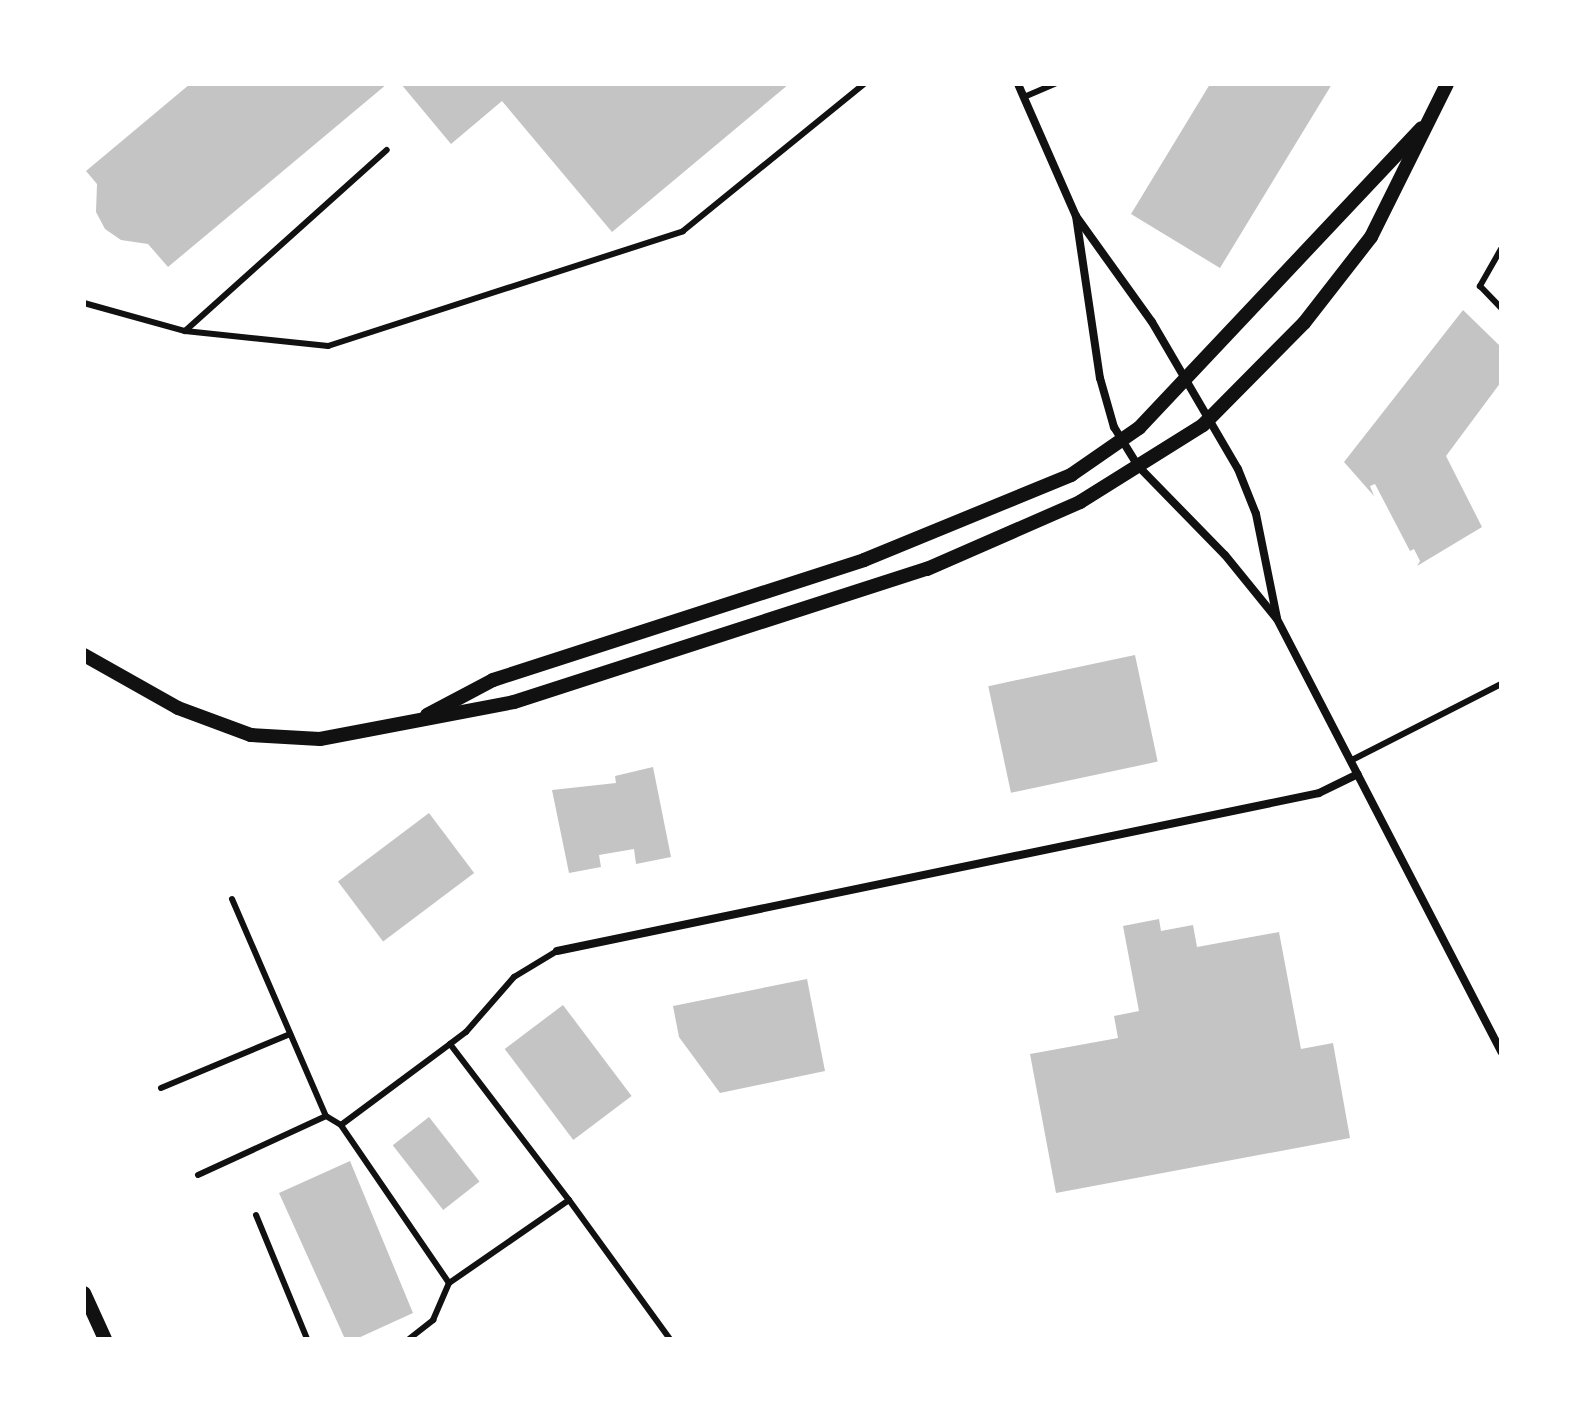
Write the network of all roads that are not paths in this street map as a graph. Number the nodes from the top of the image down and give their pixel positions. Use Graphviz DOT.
graph roads {
  1 [pos="864,84"];
  2 [pos="1018,84"];
  3 [pos="1054,84"];
  4 [pos="1447,84"];
  5 [pos="1024,97"];
  6 [pos="1430,119"];
  7 [pos="387,150"];
  8 [pos="1076,216"];
  9 [pos="1501,249"];
  10 [pos="84,303"];
  11 [pos="1501,308"];
  12 [pos="185,331"];
  13 [pos="1183,383"];
  14 [pos="1208,421"];
  15 [pos="1121,441"];
  16 [pos="1138,466"];
  17 [pos="1277,619"];
  18 [pos="84,655"];
  19 [pos="1501,684"];
  20 [pos="412,722"];
  21 [pos="1350,761"];
  22 [pos="1358,774"];
  23 [pos="232,899"];
  24 [pos="557,951"];
  25 [pos="290,1034"];
  26 [pos="450,1044"];
  27 [pos="1501,1052"];
  28 [pos="161,1088"];
  29 [pos="326,1116"];
  30 [pos="341,1125"];
  31 [pos="198,1175"];
  32 [pos="569,1200"];
  33 [pos="256,1215"];
  34 [pos="449,1283"];
  35 [pos="84,1293"];
  36 [pos="105,1339"];
  37 [pos="307,1339"];
  38 [pos="409,1339"];
  39 [pos="670,1339"];
  1 -- 12 [label="lane"];
  2 -- 5 [label="street"];
  3 -- 5 [label="lane"];
  4 -- 6 [label="street"];
  5 -- 8 [label="street"];
  6 -- 13 [label="street"];
  6 -- 14 [label="street"];
  7 -- 12 [label="lane"];
  8 -- 13 [label="street"];
  8 -- 15 [label="street"];
  9 -- 11 [label="lane"];
  10 -- 12 [label="lane"];
  13 -- 14 [label="street"];
  13 -- 15 [label="street"];
  14 -- 16 [label="street"];
  14 -- 17 [label="street"];
  15 -- 16 [label="street"];
  15 -- 20 [label="street"];
  16 -- 17 [label="street"];
  16 -- 20 [label="street"];
  17 -- 21 [label="street"];
  18 -- 20 [label="street"];
  19 -- 21 [label="lane"];
  21 -- 22 [label="street"];
  22 -- 24 [label="street"];
  22 -- 27 [label="street"];
  23 -- 25 [label="lane"];
  24 -- 26 [label="lane"];
  25 -- 28 [label="lane"];
  25 -- 29 [label="lane"];
  26 -- 30 [label="lane"];
  26 -- 32 [label="lane"];
  29 -- 30 [label="lane"];
  29 -- 31 [label="lane"];
  30 -- 34 [label="lane"];
  32 -- 34 [label="lane"];
  32 -- 39 [label="lane"];
  33 -- 37 [label="lane"];
  34 -- 38 [label="lane"];
  35 -- 36 [label="street"];
}
